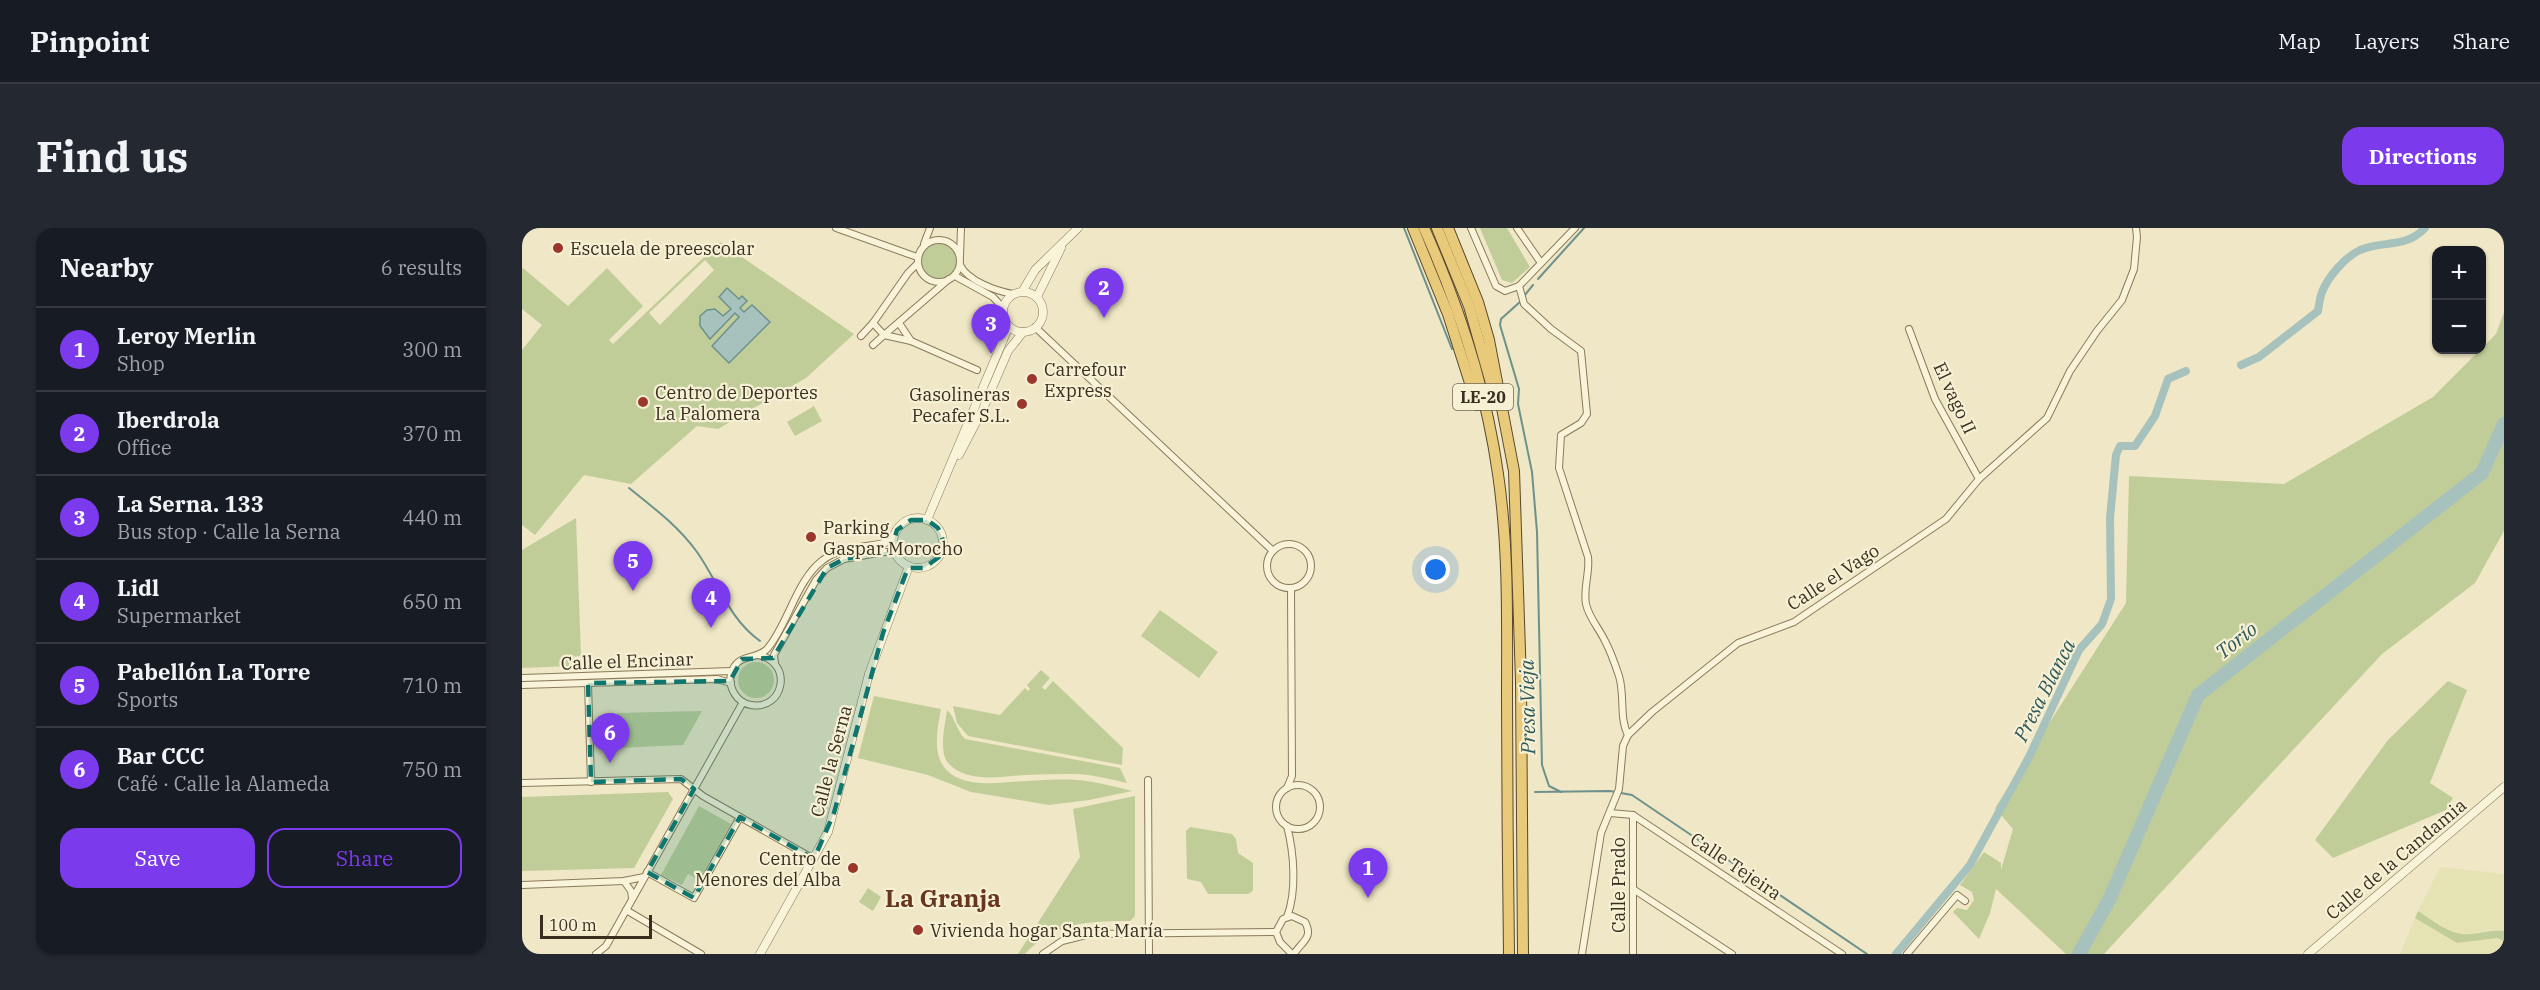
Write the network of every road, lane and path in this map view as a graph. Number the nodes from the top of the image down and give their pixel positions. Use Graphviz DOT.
graph roads {
  1 [pos="836,228"];
  2 [pos="930,228"];
  3 [pos="961,228"];
  4 [pos="1078,228"];
  5 [pos="1413,228"];
  6 [pos="1424,228"];
  7 [pos="1437,228"];
  8 [pos="1448,228"];
  9 [pos="1470,228"];
  10 [pos="1517,228"];
  11 [pos="1575,228"];
  12 [pos="2136,228"];
  13 [pos="1065,241"];
  14 [pos="924,245"];
  15 [pos="917,261"];
  16 [pos="960,262"];
  17 [pos="1541,262"];
  18 [pos="952,278"];
  19 [pos="1519,286"];
  20 [pos="1022,291"];
  21 [pos="1013,294"];
  22 [pos="1037,297"];
  23 [pos="1003,308"];
  24 [pos="873,323"];
  25 [pos="899,323"];
  26 [pos="1009,326"];
  27 [pos="1035,327"];
  28 [pos="1909,328"];
  29 [pos="1023,332"];
  30 [pos="884,335"];
  31 [pos="861,336"];
  32 [pos="910,341"];
  33 [pos="873,345"];
  34 [pos="977,370"];
  35 [pos="1979,479"];
  36 [pos="945,480"];
  37 [pos="927,520"];
  38 [pos="1516,523"];
  39 [pos="893,542"];
  40 [pos="1273,551"];
  41 [pos="895,552"];
  42 [pos="909,566"];
  43 [pos="1506,573"];
  44 [pos="1291,588"];
  45 [pos="758,655"];
  46 [pos="775,664"];
  47 [pos="732,671"];
  48 [pos="522,678"];
  49 [pos="588,683"];
  50 [pos="731,683"];
  51 [pos="522,685"];
  52 [pos="743,702"];
  53 [pos="1628,735"];
  54 [pos="1292,776"];
  55 [pos="1148,780"];
  56 [pos="591,782"];
  57 [pos="522,783"];
  58 [pos="1300,785"];
  59 [pos="1287,788"];
  60 [pos="2504,788"];
  61 [pos="694,789"];
  62 [pos="1610,813"];
  63 [pos="1633,815"];
  64 [pos="740,817"];
  65 [pos="1287,826"];
  66 [pos="1301,829"];
  67 [pos="1292,843"];
  68 [pos="814,859"];
  69 [pos="646,875"];
  70 [pos="624,881"];
  71 [pos="522,885"];
  72 [pos="1633,889"];
  73 [pos="632,898"];
  74 [pos="1965,901"];
  75 [pos="1292,903"];
  76 [pos="626,910"];
  77 [pos="1287,917"];
  78 [pos="1297,917"];
  79 [pos="1276,932"];
  80 [pos="1149,933"];
  81 [pos="606,946"];
  82 [pos="1298,947"];
  83 [pos="1288,948"];
  84 [pos="596,954"];
  85 [pos="607,954"];
  86 [pos="701,954"];
  87 [pos="760,954"];
  88 [pos="1042,954"];
  89 [pos="1149,954"];
  90 [pos="1293,954"];
  91 [pos="1509,954"];
  92 [pos="1523,954"];
  93 [pos="1582,954"];
  94 [pos="1633,954"];
  95 [pos="1732,954"];
  96 [pos="1842,954"];
  97 [pos="1907,954"];
  98 [pos="2308,954"];
  1 -- 15 [label="street"];
  2 -- 14 [label="street"];
  3 -- 16 [label="street"];
  4 -- 13 [label="street"];
  5 -- 43 [label="highway"];
  6 -- 43 [label="highway, LE-20"];
  7 -- 38 [label="highway, LE-20"];
  8 -- 38 [label="highway"];
  9 -- 19 [label="street"];
  10 -- 17 [label="street"];
  11 -- 17 [label="street"];
  12 -- 35 [label="street, Calle el Vago"];
  13 -- 20 [label="street"];
  13 -- 22 [label="street"];
  14 -- 15 [label="street"];
  14 -- 16 [label="street"];
  15 -- 18 [label="street"];
  15 -- 24 [label="street"];
  16 -- 18 [label="street"];
  16 -- 21 [label="street"];
  17 -- 19 [label="street"];
  18 -- 23 [label="street"];
  18 -- 25 [label="street"];
  19 -- 53 [label="street"];
  20 -- 21 [label="street"];
  20 -- 22 [label="street"];
  21 -- 23 [label="street"];
  22 -- 27 [label="street"];
  23 -- 26 [label="street"];
  24 -- 30 [label="street"];
  24 -- 31 [label="street"];
  25 -- 30 [label="street"];
  25 -- 32 [label="street"];
  26 -- 29 [label="street"];
  26 -- 36 [label="street"];
  27 -- 29 [label="street"];
  27 -- 40 [label="street"];
  28 -- 35 [label="street, El vago II"];
  29 -- 36 [label="street"];
  30 -- 32 [label="street"];
  30 -- 33 [label="street"];
  32 -- 34 [label="street"];
  35 -- 53 [label="street, Calle el Vago"];
  36 -- 37 [label="street"];
  37 -- 39 [label="street"];
  37 -- 42 [label="street"];
  38 -- 92 [label="highway, LE-20"];
  39 -- 41 [label="street"];
  39 -- 45 [label="street"];
  40 -- 44 [label="street"];
  40 -- 44 [label="street"];
  41 -- 42 [label="street"];
  41 -- 46 [label="street"];
  42 -- 68 [label="street, Calle la Serna"];
  43 -- 91 [label="highway, LE-20"];
  44 -- 54 [label="street"];
  45 -- 46 [label="street"];
  45 -- 47 [label="street"];
  46 -- 52 [label="street"];
  47 -- 48 [label="street, Calle el Encinar"];
  47 -- 50 [label="street"];
  49 -- 50 [label="street, Calle el Encinar"];
  49 -- 51 [label="street, Calle el Encinar"];
  49 -- 56 [label="street"];
  50 -- 52 [label="street"];
  52 -- 61 [label="street"];
  53 -- 62 [label="street"];
  54 -- 58 [label="street"];
  54 -- 59 [label="street"];
  55 -- 80 [label="street"];
  56 -- 57 [label="street"];
  56 -- 61 [label="street"];
  58 -- 59 [label="street"];
  58 -- 66 [label="street"];
  59 -- 65 [label="street"];
  60 -- 98 [label="street, Calle de la Candamia"];
  61 -- 64 [label="street"];
  61 -- 69 [label="street"];
  62 -- 63 [label="street, Calle Tejeira"];
  62 -- 93 [label="street"];
  63 -- 72 [label="street, Calle Prado"];
  63 -- 96 [label="street, Calle Tejeira"];
  64 -- 68 [label="street"];
  64 -- 69 [label="street"];
  65 -- 66 [label="street"];
  65 -- 67 [label="street"];
  66 -- 67 [label="street"];
  67 -- 75 [label="street"];
  68 -- 87 [label="street, Calle la Serna"];
  69 -- 70 [label="street"];
  69 -- 73 [label="street"];
  70 -- 71 [label="street"];
  70 -- 73 [label="street"];
  72 -- 94 [label="street, Calle Prado"];
  72 -- 95 [label="street"];
  73 -- 76 [label="street"];
  74 -- 97 [label="street"];
  75 -- 77 [label="street"];
  75 -- 78 [label="street"];
  76 -- 81 [label="street"];
  76 -- 86 [label="street"];
  77 -- 78 [label="street"];
  77 -- 79 [label="street"];
  78 -- 82 [label="street"];
  79 -- 80 [label="street"];
  79 -- 83 [label="street"];
  80 -- 88 [label="street"];
  80 -- 89 [label="street"];
  81 -- 84 [label="street"];
  81 -- 85 [label="street"];
  82 -- 83 [label="street"];
  82 -- 90 [label="street"];
  83 -- 90 [label="street"];
}
